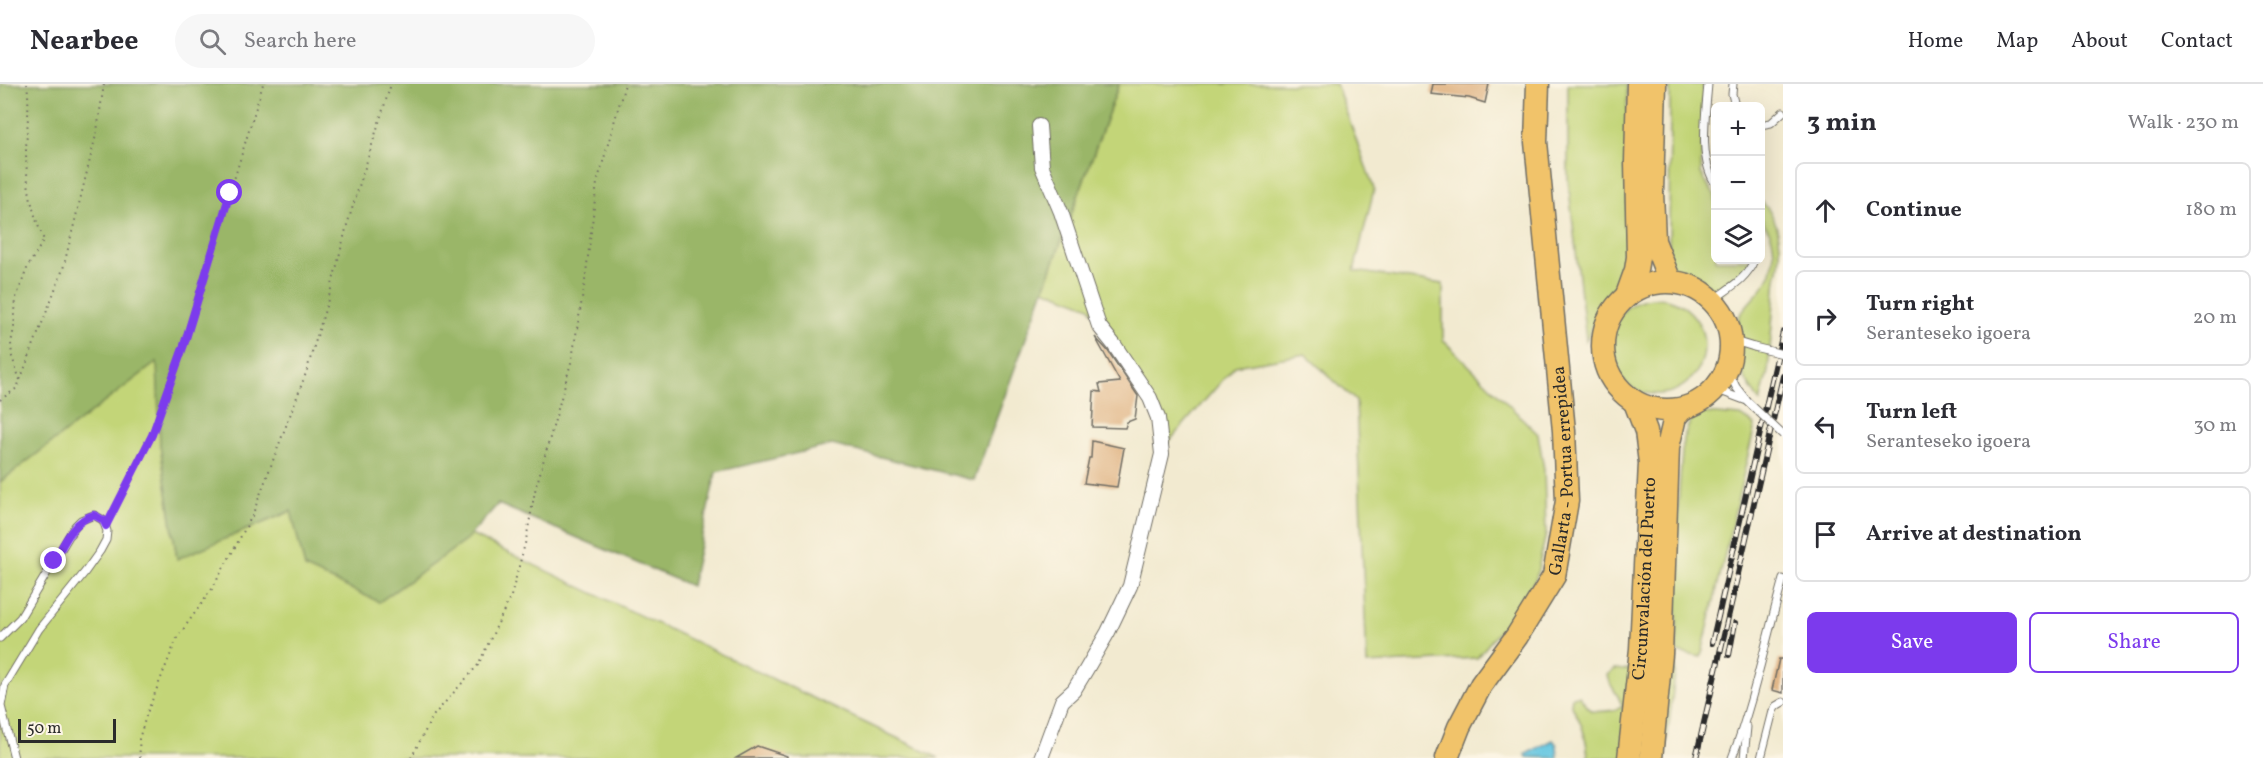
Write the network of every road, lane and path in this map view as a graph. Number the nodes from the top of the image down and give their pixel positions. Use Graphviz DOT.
graph roads {
  1 [pos="27,84"];
  2 [pos="104,84"];
  3 [pos="262,84"];
  4 [pos="391,84"];
  5 [pos="625,84"];
  6 [pos="1538,84"];
  7 [pos="1638,84"];
  8 [pos="1655,84"];
  9 [pos="1708,84"];
  10 [pos="1733,84"];
  11 [pos="1734,102"];
  12 [pos="1783,112"];
  13 [pos="1765,124"];
  14 [pos="1039,126"];
  15 [pos="1711,174"];
  16 [pos="1752,264"];
  17 [pos="1670,281"];
  18 [pos="1627,295"];
  19 [pos="1713,300"];
  20 [pos="1731,340"];
  21 [pos="1783,354"];
  22 [pos="1728,370"];
  23 [pos="20,380"];
  24 [pos="1715,389"];
  25 [pos="0,400"];
  26 [pos="1747,401"];
  27 [pos="1635,402"];
  28 [pos="1682,409"];
  29 [pos="1783,435"];
  30 [pos="106,526"];
  31 [pos="1783,579"];
  32 [pos="0,638"];
  33 [pos="1651,652"];
  34 [pos="1783,702"];
  35 [pos="1748,716"];
  36 [pos="14,758"];
  37 [pos="140,758"];
  38 [pos="411,758"];
  39 [pos="1041,758"];
  40 [pos="1447,758"];
  41 [pos="1629,758"];
  42 [pos="1651,758"];
  43 [pos="1732,758"];
  44 [pos="1744,758"];
  45 [pos="1761,758"];
  1 -- 23 [label="path"];
  2 -- 23 [label="path"];
  3 -- 30 [label="path"];
  4 -- 37 [label="path"];
  5 -- 38 [label="path"];
  6 -- 40 [label="highway, Gallarta - Portua errepidea"];
  7 -- 18 [label="highway, Circunvalación del Puerto"];
  8 -- 17 [label="highway"];
  9 -- 15 [label="lane"];
  10 -- 11 [label="lane"];
  12 -- 13 [label="lane"];
  14 -- 39 [label="street"];
  16 -- 19 [label="lane"];
  17 -- 18 [label="highway"];
  17 -- 19 [label="highway"];
  18 -- 27 [label="highway, Circunvalación del Puerto"];
  19 -- 20 [label="highway"];
  20 -- 21 [label="lane, bridge"];
  20 -- 22 [label="highway"];
  22 -- 24 [label="highway"];
  22 -- 26 [label="lane"];
  23 -- 25 [label="path"];
  24 -- 26 [label="lane"];
  24 -- 28 [label="highway"];
  26 -- 29 [label="lane, bridge"];
  27 -- 28 [label="highway"];
  27 -- 33 [label="highway, Circunvalación del Puerto"];
  28 -- 33 [label="highway, Circunvalación del Puerto"];
  30 -- 32 [label="lane"];
  30 -- 36 [label="lane"];
  31 -- 35 [label="lane"];
  33 -- 41 [label="highway, Circunvalación del Puerto"];
  33 -- 42 [label="highway, Circunvalación del Puerto"];
  34 -- 45 [label="lane"];
  35 -- 43 [label="lane"];
  35 -- 44 [label="lane"];
}
